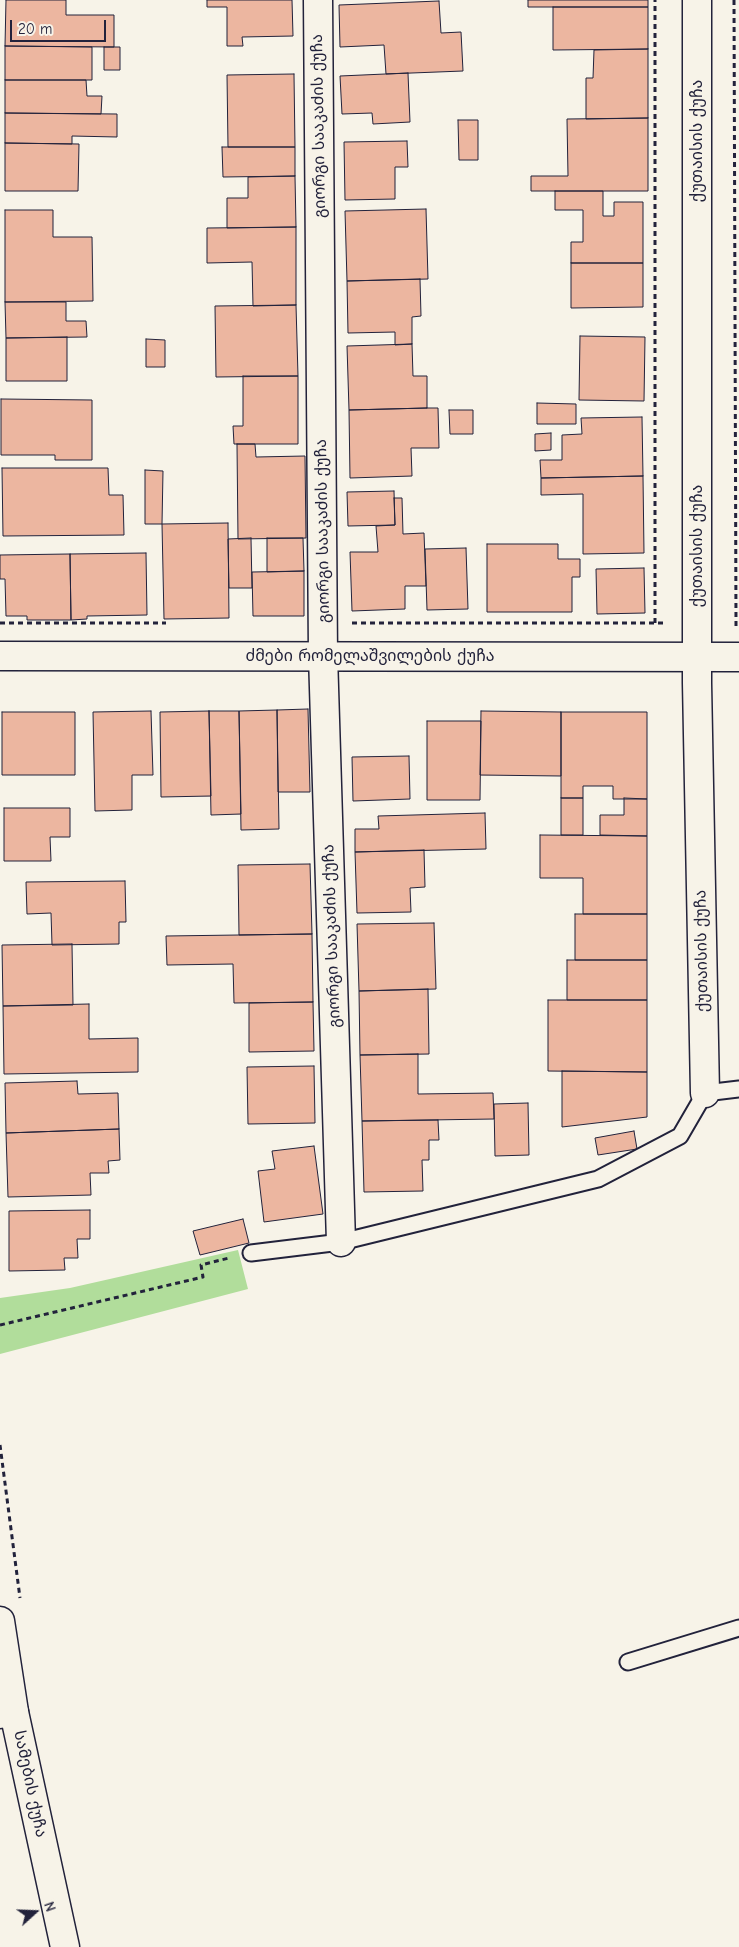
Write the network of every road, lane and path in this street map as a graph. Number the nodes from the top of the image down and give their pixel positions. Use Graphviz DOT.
graph roads {
  1 [pos="318,0"];
  2 [pos="655,0"];
  3 [pos="697,0"];
  4 [pos="734,0"];
  5 [pos="0,623"];
  6 [pos="170,623"];
  7 [pos="323,623"];
  8 [pos="655,623"];
  9 [pos="697,623"];
  10 [pos="738,627"];
  11 [pos="323,655"];
  12 [pos="0,656"];
  13 [pos="697,658"];
  14 [pos="739,658"];
  15 [pos="739,1089"];
  16 [pos="705,1093"];
  17 [pos="341,1242"];
  18 [pos="251,1253"];
  19 [pos="0,1325"];
  20 [pos="0,1621"];
  21 [pos="739,1628"];
  22 [pos="628,1662"];
  23 [pos="7,1713"];
  24 [pos="65,1947"];
  1 -- 7 [label="street, გიორგი სააკაძის ქუჩა"];
  2 -- 8 [label="path"];
  3 -- 9 [label="street, ქუთაისის ქუჩა"];
  4 -- 10 [label="path"];
  5 -- 6 [label="path"];
  7 -- 8 [label="path"];
  7 -- 11 [label="street, გიორგი სააკაძის ქუჩა"];
  8 -- 9 [label="path"];
  9 -- 10 [label="path"];
  9 -- 13 [label="street, ქუთაისის ქუჩა"];
  11 -- 12 [label="street, ძმები რომელაშვილების ქუჩა"];
  11 -- 13 [label="street, ძმები რომელაშვილების ქუჩა"];
  11 -- 17 [label="street, გიორგი სააკაძის ქუჩა"];
  13 -- 14 [label="street, ძმები რომელაშვილების ქუჩა"];
  13 -- 16 [label="street, ქუთაისის ქუჩა"];
  15 -- 16 [label="lane"];
  16 -- 17 [label="lane"];
  17 -- 18 [label="lane"];
  18 -- 19 [label="path"];
  20 -- 23 [label="street, სამების ქუჩა"];
  21 -- 22 [label="lane"];
  23 -- 24 [label="street, სამების ქუჩა"];
}
